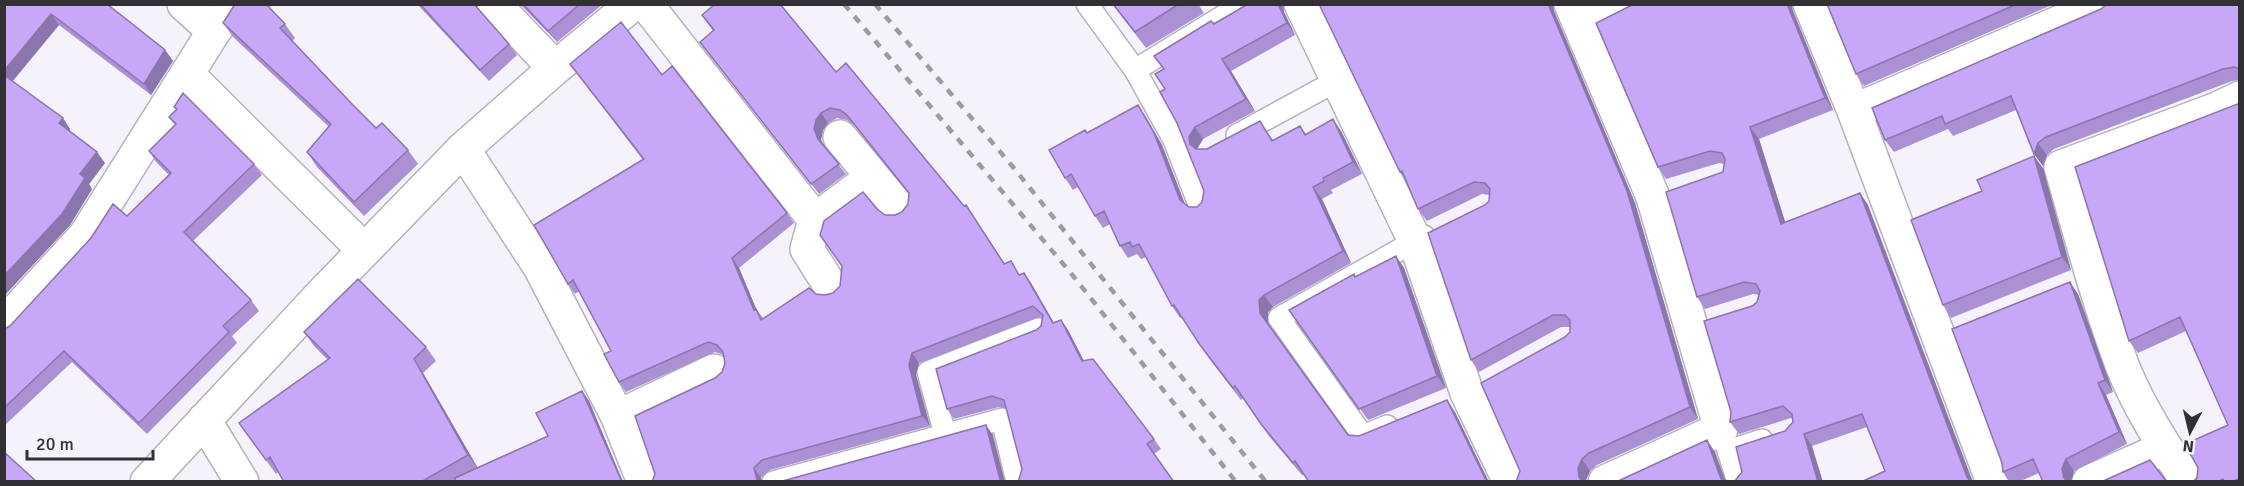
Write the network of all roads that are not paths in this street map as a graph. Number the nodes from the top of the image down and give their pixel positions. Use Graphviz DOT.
graph roads {
  1 [pos="184,4"];
  2 [pos="235,4"];
  3 [pos="494,4"];
  4 [pos="633,4"];
  5 [pos="646,4"];
  6 [pos="1087,4"];
  7 [pos="1243,4"];
  8 [pos="1629,4"];
  9 [pos="1810,4"];
  10 [pos="2102,4"];
  11 [pos="1306,6"];
  12 [pos="1576,14"];
  13 [pos="214,32"];
  14 [pos="555,68"];
  15 [pos="1135,70"];
  16 [pos="187,74"];
  17 [pos="1336,81"];
  18 [pos="2240,98"];
  19 [pos="1854,111"];
  20 [pos="840,137"];
  21 [pos="1219,145"];
  22 [pos="463,149"];
  23 [pos="873,177"];
  24 [pos="898,207"];
  25 [pos="1200,207"];
  26 [pos="815,220"];
  27 [pos="1446,226"];
  28 [pos="1415,241"];
  29 [pos="363,250"];
  30 [pos="831,287"];
  31 [pos="10,310"];
  32 [pos="1038,329"];
  33 [pos="714,371"];
  34 [pos="618,417"];
  35 [pos="1404,419"];
  36 [pos="204,420"];
  37 [pos="945,434"];
  38 [pos="1779,435"];
  39 [pos="1725,440"];
  40 [pos="2165,448"];
  41 [pos="147,482"];
  42 [pos="242,482"];
  43 [pos="644,482"];
  44 [pos="773,482"];
  45 [pos="1017,482"];
  46 [pos="1510,482"];
  47 [pos="1605,482"];
  48 [pos="1738,482"];
  49 [pos="1993,482"];
  50 [pos="2088,482"];
  51 [pos="2188,482"];
  1 -- 13 [label="street"];
  2 -- 13 [label="street"];
  3 -- 14 [label="street"];
  4 -- 14 [label="street"];
  5 -- 26 [label="street"];
  6 -- 15 [label="lane"];
  7 -- 15 [label="lane"];
  8 -- 12 [label="street"];
  9 -- 19 [label="street"];
  10 -- 19 [label="street"];
  11 -- 17 [label="street"];
  12 -- 39 [label="street"];
  13 -- 16 [label="street"];
  14 -- 22 [label="street"];
  15 -- 25 [label="lane"];
  16 -- 29 [label="street"];
  16 -- 31 [label="street"];
  17 -- 21 [label="lane"];
  17 -- 28 [label="street"];
  18 -- 40 [label="street"];
  19 -- 49 [label="street"];
  20 -- 23 [label="street"];
  22 -- 29 [label="street"];
  22 -- 34 [label="street"];
  23 -- 24 [label="street"];
  23 -- 26 [label="street"];
  26 -- 30 [label="street"];
  27 -- 28 [label="lane"];
  28 -- 35 [label="lane"];
  28 -- 46 [label="street"];
  29 -- 36 [label="street"];
  32 -- 37 [label="lane"];
  33 -- 34 [label="street"];
  34 -- 43 [label="street"];
  36 -- 41 [label="street"];
  36 -- 42 [label="street"];
  37 -- 44 [label="lane"];
  37 -- 45 [label="lane"];
  38 -- 39 [label="lane"];
  39 -- 47 [label="street"];
  39 -- 48 [label="lane"];
  40 -- 50 [label="street"];
  40 -- 51 [label="street"];
}
